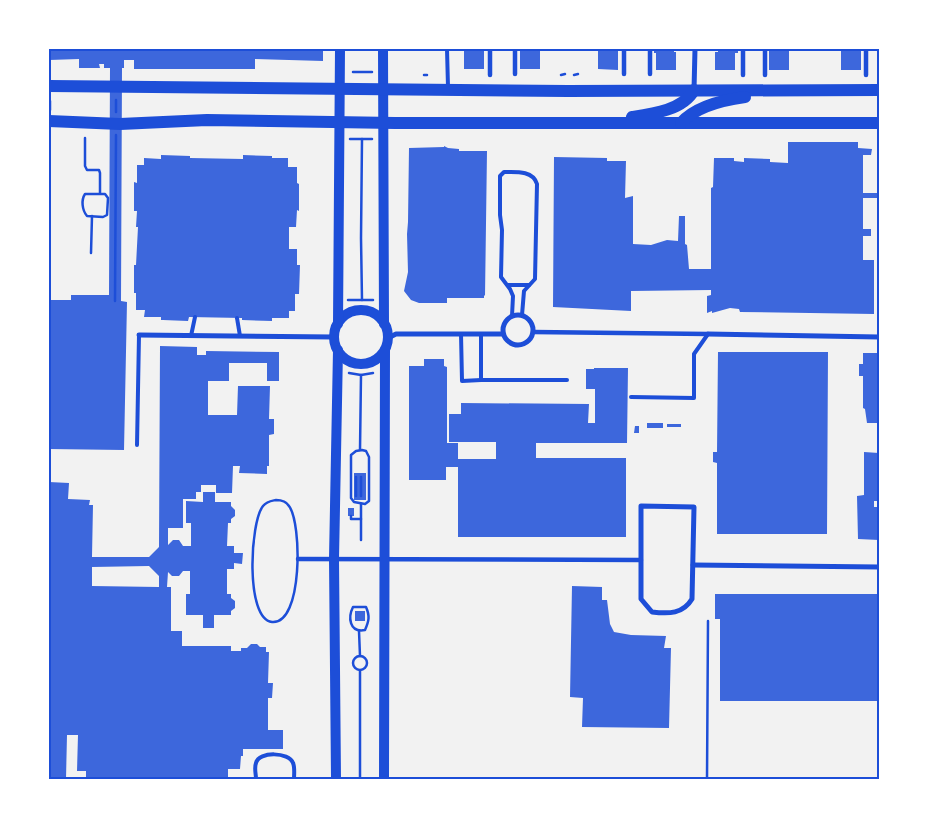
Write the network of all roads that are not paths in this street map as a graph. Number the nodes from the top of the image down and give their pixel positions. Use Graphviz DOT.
graph roads {
  1 [pos="340,49"];
  2 [pos="383,49"];
  3 [pos="447,49"];
  4 [pos="490,49"];
  5 [pos="515,49"];
  6 [pos="624,49"];
  7 [pos="650,49"];
  8 [pos="694,49"];
  9 [pos="743,49"];
  10 [pos="765,49"];
  11 [pos="866,49"];
  12 [pos="514,74"];
  13 [pos="624,74"];
  14 [pos="650,74"];
  15 [pos="490,75"];
  16 [pos="743,75"];
  17 [pos="765,75"];
  18 [pos="866,75"];
  19 [pos="49,86"];
  20 [pos="339,89"];
  21 [pos="382,89"];
  22 [pos="448,89"];
  23 [pos="694,90"];
  24 [pos="797,90"];
  25 [pos="879,90"];
  26 [pos="49,115"];
  27 [pos="340,122"];
  28 [pos="383,123"];
  29 [pos="567,123"];
  30 [pos="681,123"];
  31 [pos="879,123"];
  32 [pos="508,285"];
  33 [pos="529,286"];
  34 [pos="522,315"];
  35 [pos="512,316"];
  36 [pos="195,317"];
  37 [pos="236,318"];
  38 [pos="338,324"];
  39 [pos="384,324"];
  40 [pos="533,332"];
  41 [pos="461,334"];
  42 [pos="503,334"];
  43 [pos="708,334"];
  44 [pos="139,335"];
  45 [pos="481,335"];
  46 [pos="191,336"];
  47 [pos="240,336"];
  48 [pos="334,337"];
  49 [pos="879,337"];
  50 [pos="388,338"];
  51 [pos="338,350"];
  52 [pos="385,350"];
  53 [pos="481,380"];
  54 [pos="568,380"];
  55 [pos="631,397"];
  56 [pos="137,445"];
  57 [pos="298,559"];
  58 [pos="334,559"];
  59 [pos="385,559"];
  60 [pos="641,560"];
  61 [pos="693,564"];
  62 [pos="879,567"];
  63 [pos="256,779"];
  64 [pos="294,779"];
  65 [pos="336,779"];
  66 [pos="384,779"];
  1 -- 20 [label="main road"];
  2 -- 21 [label="main road"];
  3 -- 22 [label="lane"];
  4 -- 15 [label="street"];
  5 -- 12 [label="street"];
  6 -- 13 [label="street"];
  7 -- 14 [label="street"];
  8 -- 23 [label="street"];
  9 -- 16 [label="street"];
  10 -- 17 [label="street"];
  11 -- 18 [label="street"];
  19 -- 20 [label="main road"];
  20 -- 21 [label="main road"];
  20 -- 27 [label="main road"];
  21 -- 22 [label="main road"];
  21 -- 28 [label="main road"];
  22 -- 23 [label="main road"];
  23 -- 24 [label="main road"];
  23 -- 29 [label="main road"];
  24 -- 25 [label="main road"];
  24 -- 30 [label="main road"];
  26 -- 27 [label="main road"];
  27 -- 28 [label="main road"];
  27 -- 38 [label="main road"];
  28 -- 29 [label="main road"];
  28 -- 39 [label="main road"];
  29 -- 30 [label="main road"];
  30 -- 31 [label="main road"];
  32 -- 33 [label="lane"];
  32 -- 33 [label="lane"];
  32 -- 35 [label="lane"];
  33 -- 34 [label="lane"];
  34 -- 35 [label="street"];
  34 -- 40 [label="street"];
  35 -- 42 [label="street"];
  36 -- 46 [label="lane"];
  37 -- 47 [label="lane"];
  38 -- 39 [label="main road"];
  38 -- 48 [label="main road"];
  39 -- 50 [label="main road"];
  40 -- 42 [label="street"];
  40 -- 43 [label="street"];
  41 -- 45 [label="street"];
  41 -- 50 [label="street"];
  41 -- 53 [label="lane"];
  42 -- 45 [label="street"];
  43 -- 49 [label="street"];
  43 -- 55 [label="lane"];
  44 -- 46 [label="street"];
  44 -- 56 [label="lane"];
  45 -- 53 [label="lane"];
  46 -- 47 [label="street"];
  47 -- 48 [label="street"];
  48 -- 51 [label="main road"];
  50 -- 52 [label="main road"];
  51 -- 52 [label="main road"];
  51 -- 58 [label="main road"];
  52 -- 59 [label="main road"];
  53 -- 54 [label="lane"];
  57 -- 58 [label="street"];
  58 -- 59 [label="street"];
  58 -- 65 [label="main road"];
  59 -- 60 [label="street"];
  59 -- 66 [label="main road"];
  60 -- 61 [label="street"];
  60 -- 61 [label="street"];
  61 -- 62 [label="street"];
  63 -- 64 [label="lane"];
}
